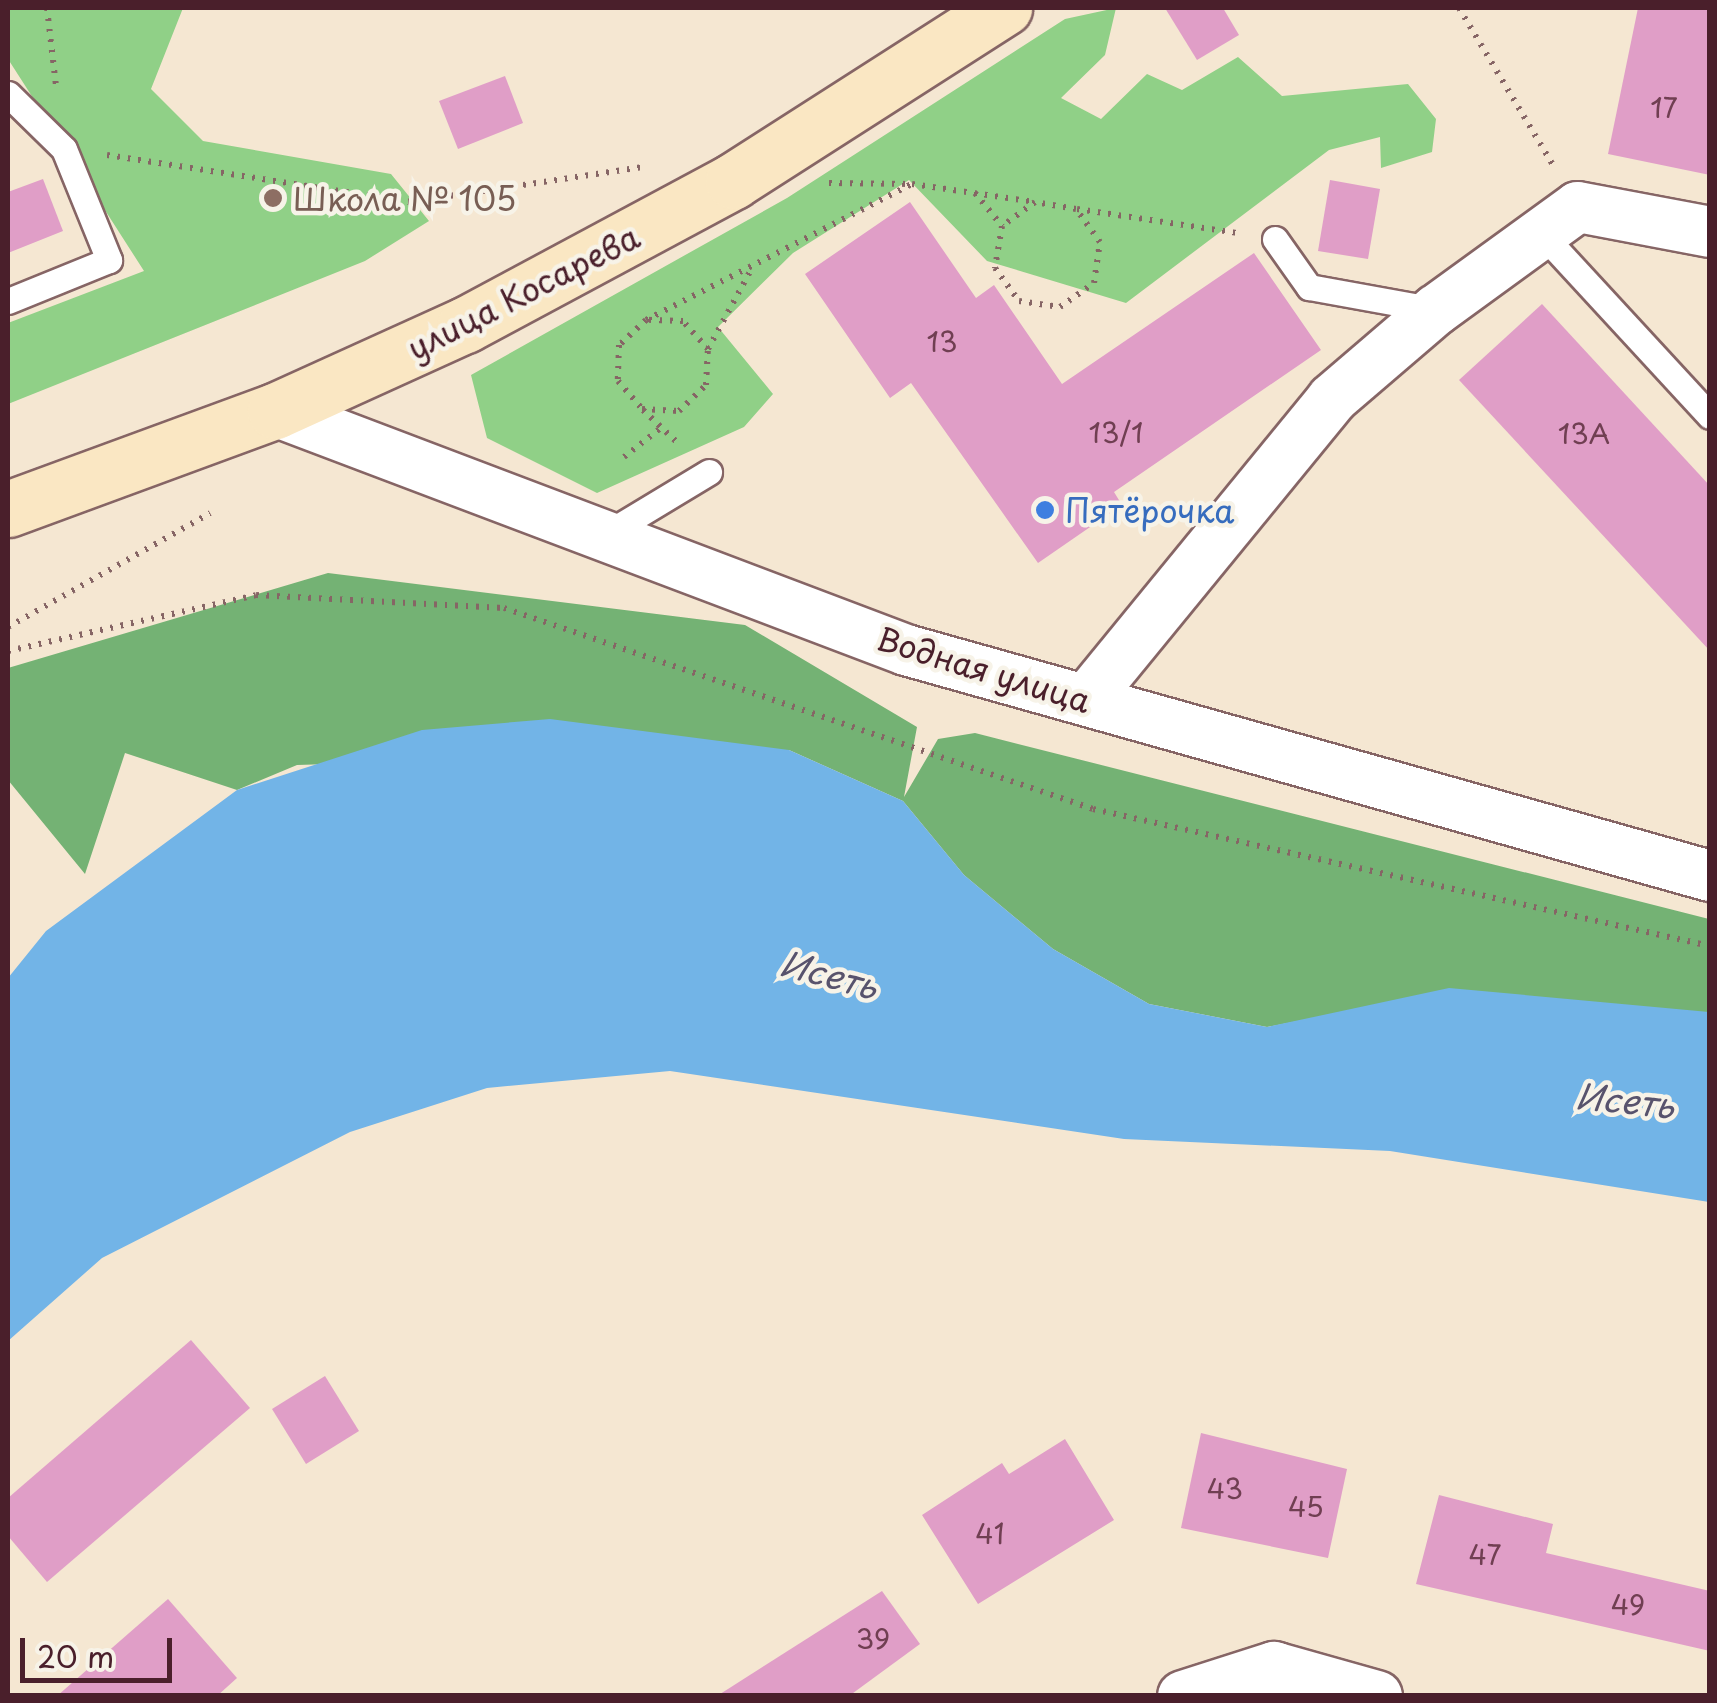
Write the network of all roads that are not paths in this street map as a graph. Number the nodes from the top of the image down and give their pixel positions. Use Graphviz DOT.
graph roads {
  1 [pos="1004,8"];
  2 [pos="8,94"];
  3 [pos="1560,220"];
  4 [pos="1710,232"];
  5 [pos="1276,239"];
  6 [pos="8,301"];
  7 [pos="1436,310"];
  8 [pos="275,411"];
  9 [pos="1710,416"];
  10 [pos="709,472"];
  11 [pos="8,509"];
  12 [pos="608,532"];
  13 [pos="1086,700"];
  14 [pos="1710,876"];
  15 [pos="1183,1696"];
  16 [pos="1377,1696"];
  1 -- 8 [label="street, улица Косарева"];
  2 -- 6 [label="lane"];
  3 -- 4 [label="street"];
  3 -- 7 [label="street"];
  3 -- 9 [label="lane"];
  5 -- 7 [label="lane"];
  7 -- 13 [label="street"];
  8 -- 11 [label="street, улица Косарева"];
  8 -- 12 [label="street, Водная улица"];
  10 -- 12 [label="lane"];
  12 -- 13 [label="street, Водная улица"];
  13 -- 14 [label="street, Водная улица"];
  15 -- 16 [label="street"];
}
